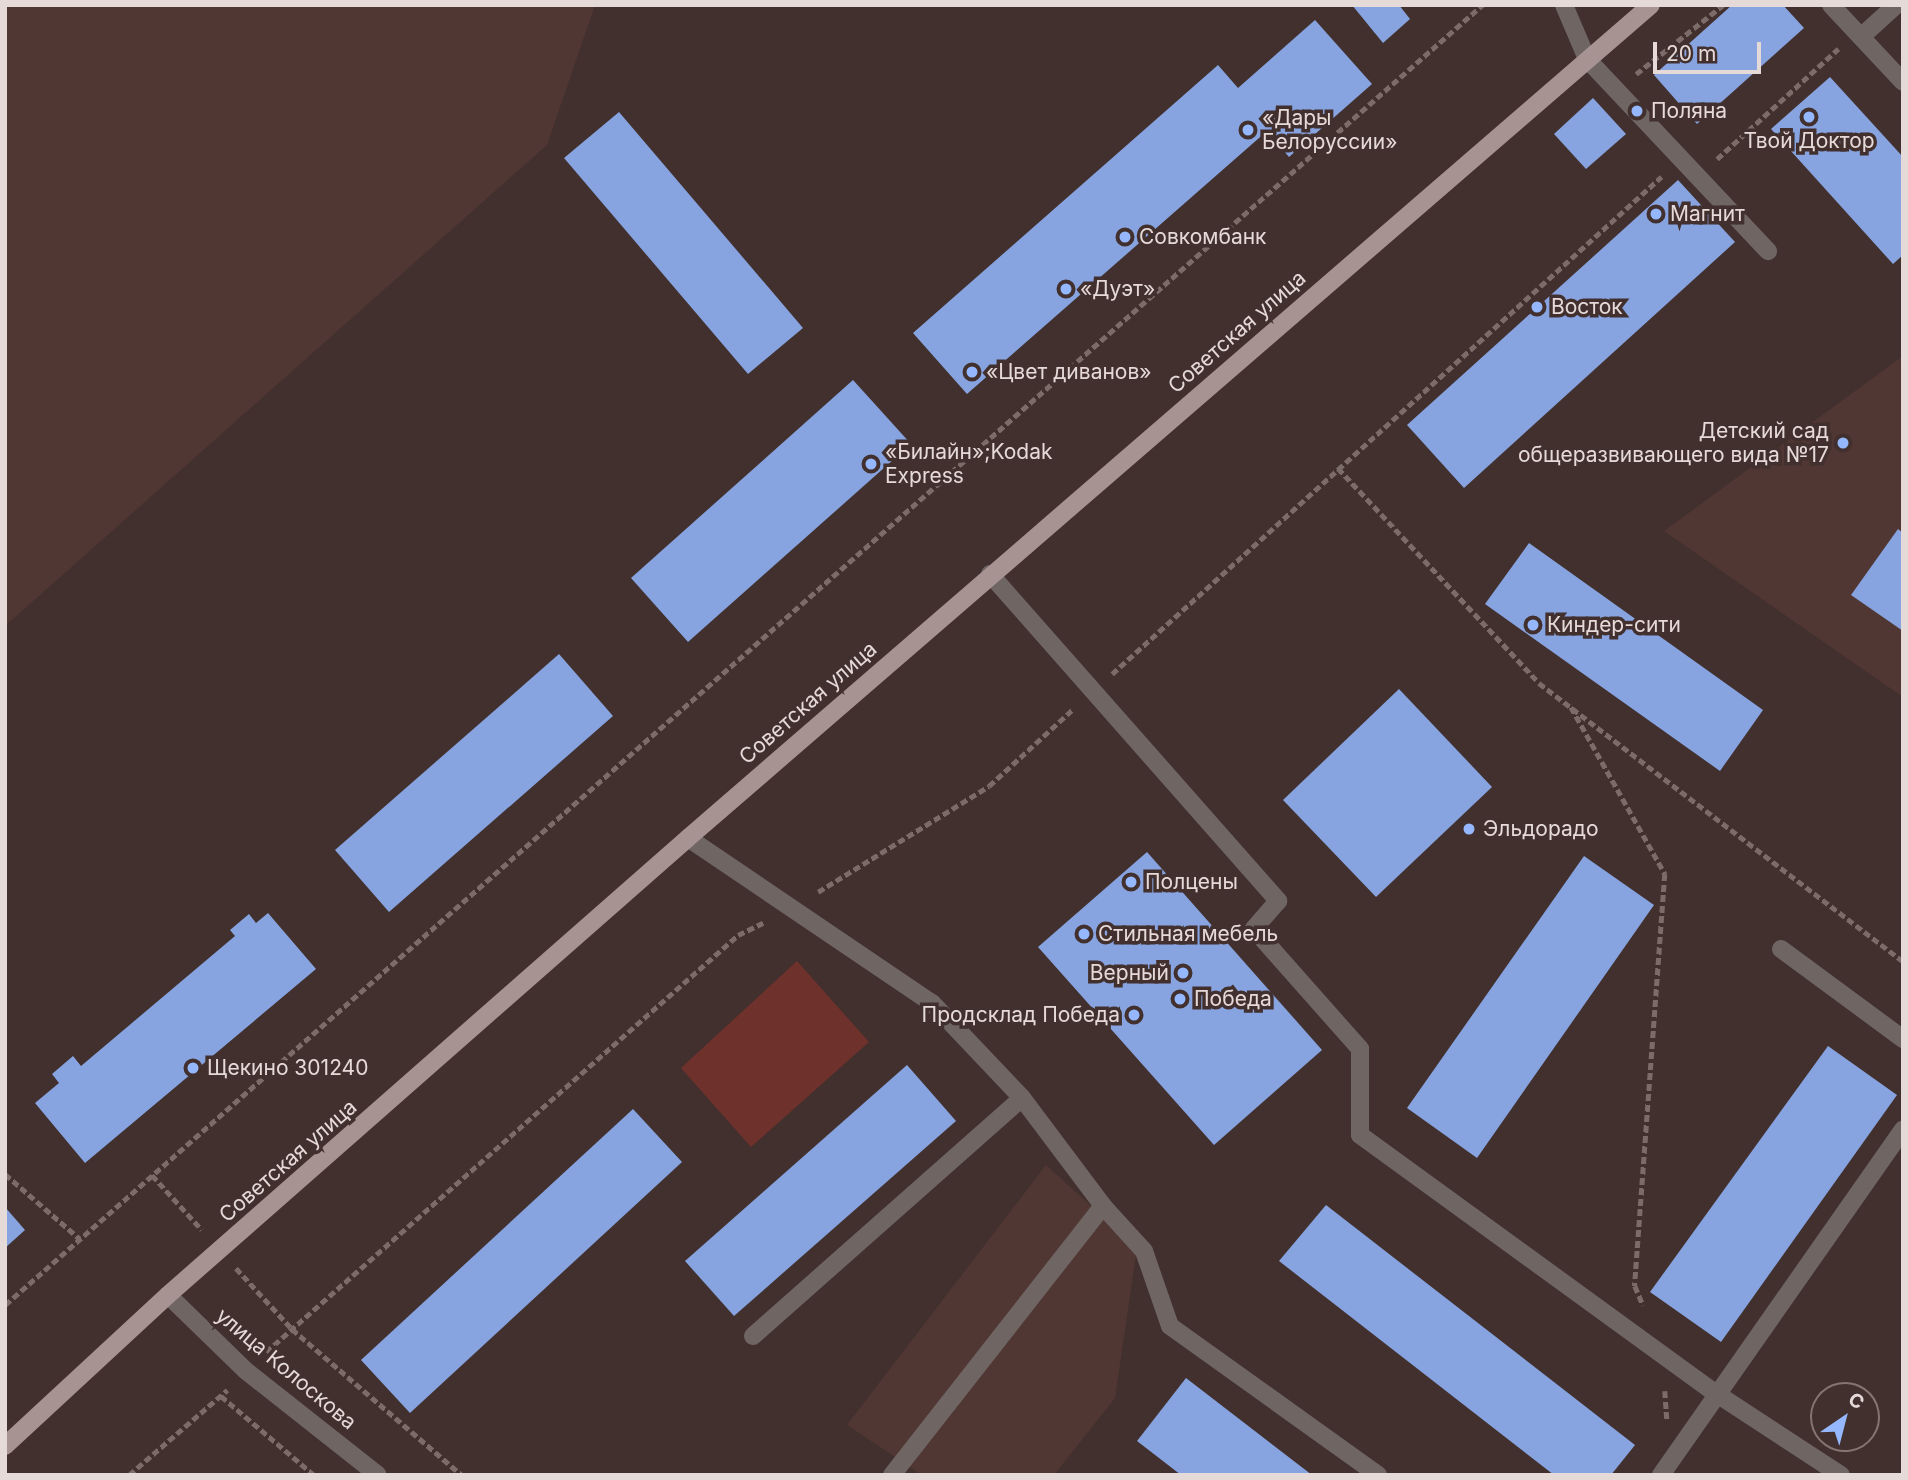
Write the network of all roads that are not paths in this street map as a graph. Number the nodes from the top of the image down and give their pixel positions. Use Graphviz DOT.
graph roads {
  1 [pos="1564,5"];
  2 [pos="1651,5"];
  3 [pos="1830,5"];
  4 [pos="1896,5"];
  5 [pos="1859,35"];
  6 [pos="1587,59"];
  7 [pos="1903,82"];
  8 [pos="1768,251"];
  9 [pos="990,574"];
  10 [pos="688,838"];
  11 [pos="1781,949"];
  12 [pos="1903,1039"];
  13 [pos="1022,1098"];
  14 [pos="1903,1129"];
  15 [pos="1104,1206"];
  16 [pos="168,1295"];
  17 [pos="753,1336"];
  18 [pos="1717,1394"];
  19 [pos="5,1446"];
  20 [pos="1665,1469"];
  21 [pos="378,1475"];
  22 [pos="892,1475"];
  23 [pos="1378,1475"];
  24 [pos="1841,1475"];
  1 -- 6 [label="street"];
  2 -- 6 [label="main road, Советская улица"];
  3 -- 5 [label="street"];
  4 -- 5 [label="street"];
  5 -- 7 [label="street"];
  6 -- 8 [label="street"];
  6 -- 9 [label="main road, Советская улица"];
  9 -- 10 [label="main road, Советская улица"];
  9 -- 18 [label="street"];
  10 -- 13 [label="street"];
  10 -- 16 [label="main road, Советская улица"];
  11 -- 12 [label="street"];
  13 -- 15 [label="street"];
  13 -- 17 [label="street"];
  14 -- 18 [label="street"];
  15 -- 22 [label="street"];
  15 -- 23 [label="street"];
  16 -- 19 [label="main road, Советская улица"];
  16 -- 21 [label="street, улица Колоскова"];
  18 -- 20 [label="street"];
  18 -- 24 [label="street"];
}
